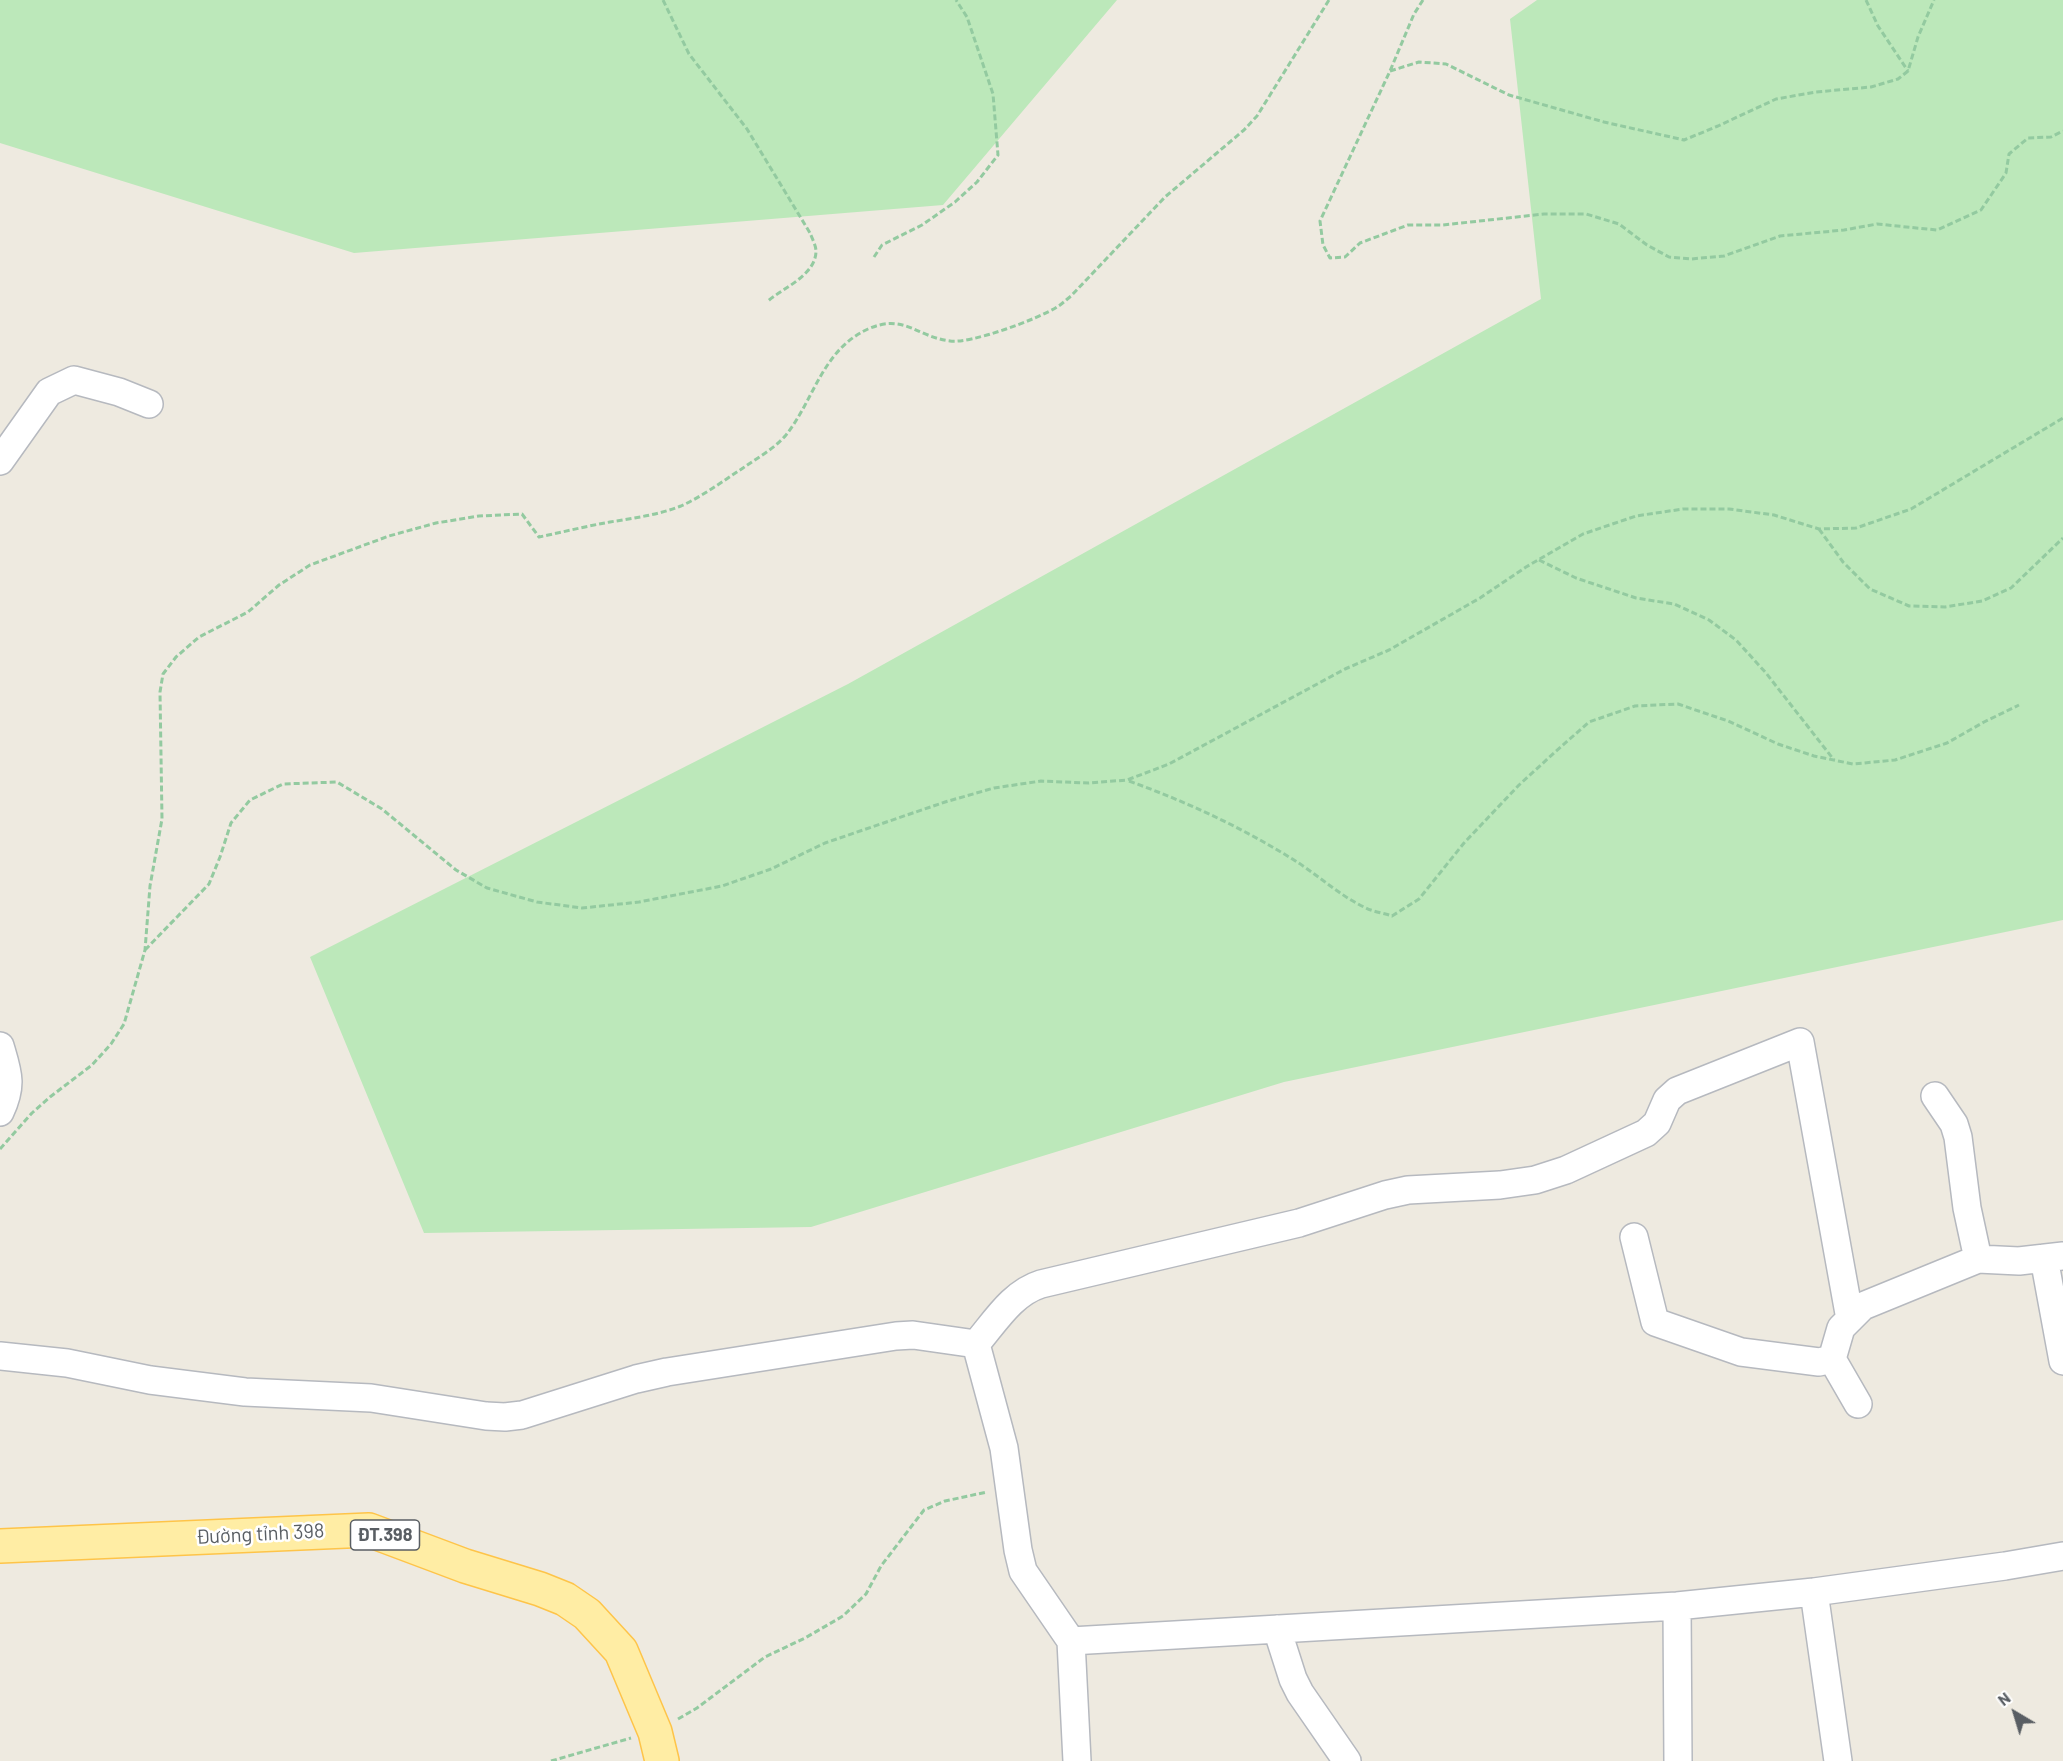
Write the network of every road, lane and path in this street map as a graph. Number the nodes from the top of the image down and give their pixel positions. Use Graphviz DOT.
graph roads {
  1 [pos="663,0"];
  2 [pos="956,0"];
  3 [pos="1329,0"];
  4 [pos="1423,0"];
  5 [pos="1866,0"];
  6 [pos="1934,0"];
  7 [pos="1390,71"];
  8 [pos="1908,71"];
  9 [pos="2063,131"];
  10 [pos="874,257"];
  11 [pos="768,301"];
  12 [pos="149,404"];
  13 [pos="2063,418"];
  14 [pos="0,461"];
  15 [pos="1819,530"];
  16 [pos="2063,538"];
  17 [pos="1539,560"];
  18 [pos="2019,705"];
  19 [pos="1834,760"];
  20 [pos="1128,780"];
  21 [pos="145,950"];
  22 [pos="0,1046"];
  23 [pos="1935,1096"];
  24 [pos="0,1112"];
  25 [pos="0,1149"];
  26 [pos="1634,1237"];
  27 [pos="2053,1257"];
  28 [pos="1978,1259"];
  29 [pos="1850,1319"];
  30 [pos="976,1344"];
  31 [pos="0,1356"];
  32 [pos="1832,1359"];
  33 [pos="2063,1361"];
  34 [pos="1858,1404"];
  35 [pos="1009,1487"];
  36 [pos="0,1546"];
  37 [pos="2063,1556"];
  38 [pos="1814,1592"];
  39 [pos="1677,1606"];
  40 [pos="1277,1629"];
  41 [pos="1071,1641"];
  42 [pos="658,1747"];
  43 [pos="551,1761"];
  44 [pos="1077,1761"];
  45 [pos="1347,1761"];
  46 [pos="1678,1761"];
  47 [pos="1838,1761"];
  1 -- 11 [label="path"];
  2 -- 10 [label="path"];
  3 -- 21 [label="path"];
  4 -- 7 [label="path"];
  5 -- 8 [label="path"];
  6 -- 8 [label="path"];
  7 -- 8 [label="path"];
  7 -- 9 [label="path"];
  12 -- 14 [label="street"];
  13 -- 15 [label="path"];
  15 -- 16 [label="path"];
  15 -- 17 [label="path"];
  17 -- 19 [label="path"];
  17 -- 20 [label="path"];
  18 -- 19 [label="path"];
  19 -- 20 [label="path"];
  20 -- 21 [label="path"];
  21 -- 25 [label="path"];
  22 -- 24 [label="street"];
  23 -- 28 [label="street"];
  26 -- 32 [label="street"];
  27 -- 28 [label="street"];
  27 -- 33 [label="street"];
  28 -- 29 [label="street"];
  29 -- 30 [label="street"];
  29 -- 32 [label="street"];
  30 -- 31 [label="street"];
  30 -- 35 [label="street"];
  32 -- 34 [label="street"];
  35 -- 41 [label="street"];
  35 -- 42 [label="path"];
  36 -- 42 [label="main road, Đường tỉnh 398 / ĐT.398"];
  37 -- 38 [label="street"];
  38 -- 39 [label="street"];
  38 -- 47 [label="street"];
  39 -- 40 [label="street"];
  39 -- 46 [label="street"];
  40 -- 41 [label="street"];
  40 -- 45 [label="street"];
  41 -- 44 [label="street"];
  42 -- 43 [label="path"];
}
